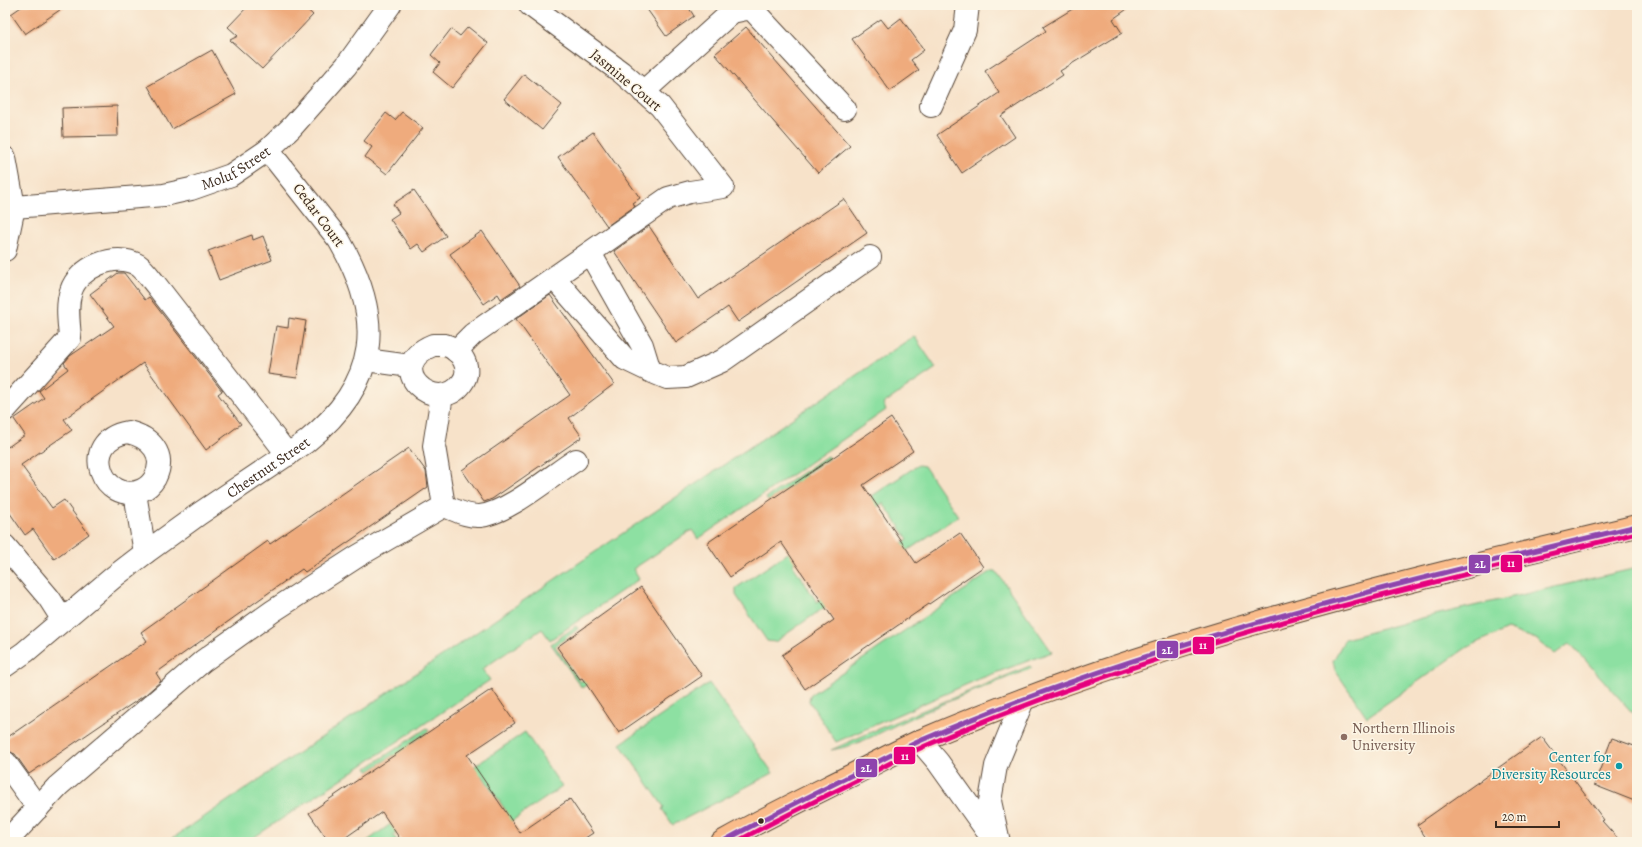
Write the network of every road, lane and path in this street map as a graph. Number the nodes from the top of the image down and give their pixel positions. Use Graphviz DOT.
graph roads {
  1 [pos="390,5"];
  2 [pos="530,5"];
  3 [pos="968,5"];
  4 [pos="643,92"];
  5 [pos="932,106"];
  6 [pos="845,109"];
  7 [pos="268,150"];
  8 [pos="5,158"];
  9 [pos="14,207"];
  10 [pos="5,250"];
  11 [pos="590,253"];
  12 [pos="870,257"];
  13 [pos="554,278"];
  14 [pos="456,351"];
  15 [pos="366,360"];
  16 [pos="410,366"];
  17 [pos="650,371"];
  18 [pos="442,395"];
  19 [pos="5,410"];
  20 [pos="288,455"];
  21 [pos="576,460"];
  22 [pos="135,493"];
  23 [pos="444,506"];
  24 [pos="1637,526"];
  25 [pos="5,546"];
  26 [pos="146,553"];
  27 [pos="63,620"];
  28 [pos="5,666"];
  29 [pos="1023,700"];
  30 [pos="920,741"];
  31 [pos="5,762"];
  32 [pos="38,808"];
  33 [pos="6,842"];
  34 [pos="722,842"];
  35 [pos="995,842"];
  36 [pos="999,842"];
  1 -- 7 [label="street, Moluf Street"];
  2 -- 4 [label="street, Jasmine Court"];
  3 -- 5 [label="street"];
  4 -- 6 [label="street"];
  4 -- 11 [label="street, Jasmine Court"];
  7 -- 9 [label="street, Moluf Street"];
  7 -- 15 [label="street, Cedar Court"];
  8 -- 9 [label="street"];
  9 -- 10 [label="street"];
  11 -- 13 [label="street"];
  11 -- 17 [label="street"];
  12 -- 17 [label="street"];
  13 -- 14 [label="street"];
  13 -- 17 [label="street"];
  14 -- 16 [label="street"];
  14 -- 18 [label="street"];
  15 -- 16 [label="street"];
  15 -- 20 [label="street, Chestnut Street"];
  16 -- 18 [label="street"];
  18 -- 23 [label="street"];
  19 -- 20 [label="street"];
  20 -- 26 [label="street, Chestnut Street"];
  21 -- 23 [label="street"];
  22 -- 26 [label="street"];
  23 -- 32 [label="street"];
  24 -- 29 [label="main road"];
  25 -- 27 [label="street"];
  26 -- 27 [label="street, Chestnut Street"];
  27 -- 28 [label="street, Chestnut Street"];
  29 -- 30 [label="main road"];
  29 -- 36 [label="street"];
  30 -- 34 [label="main road"];
  30 -- 35 [label="street"];
  31 -- 32 [label="street"];
  32 -- 33 [label="street"];
}
